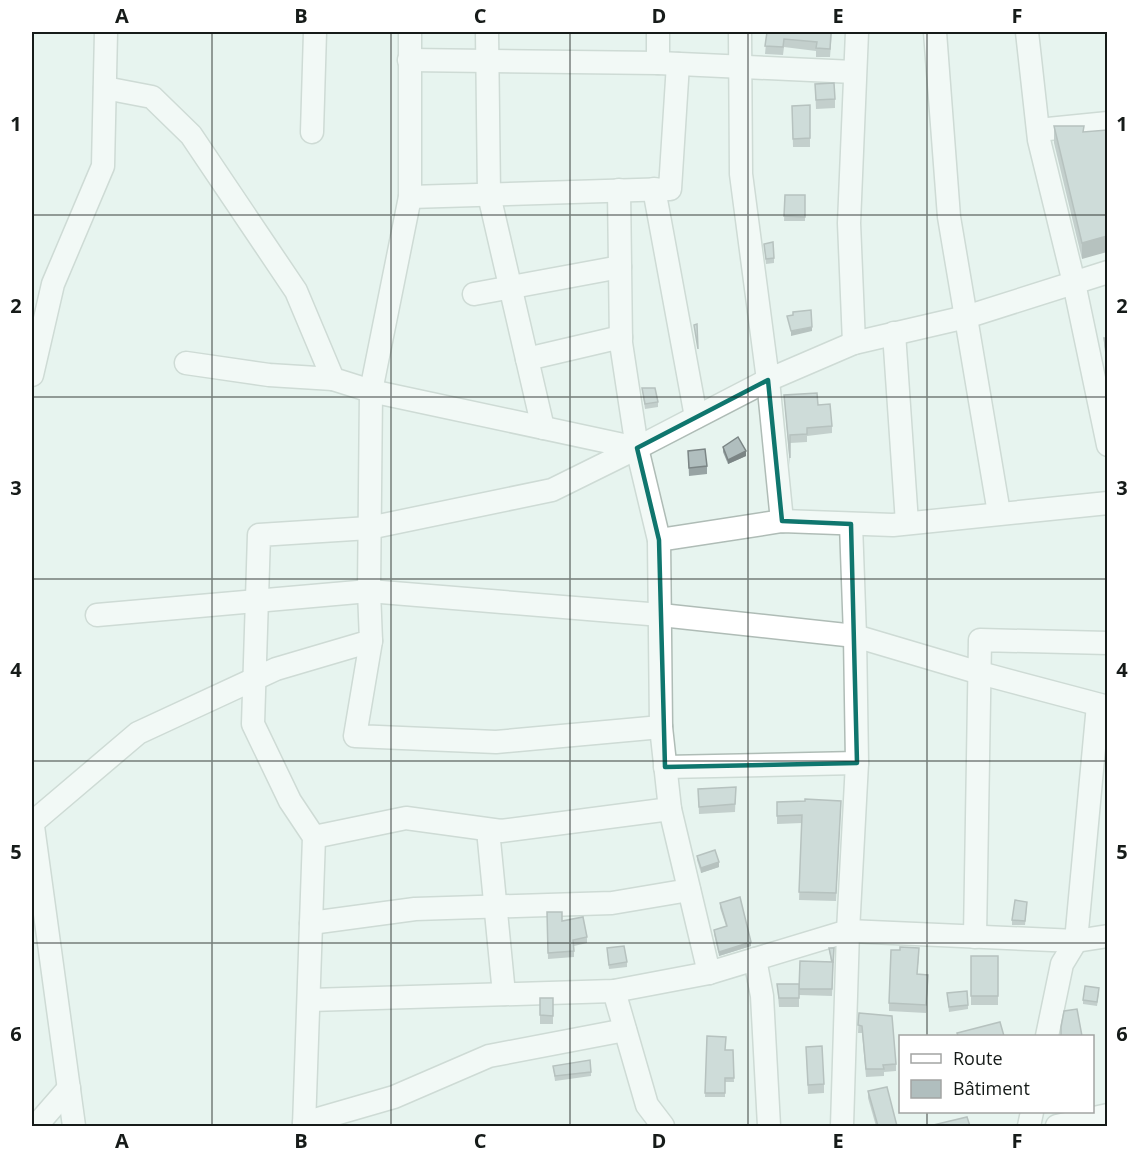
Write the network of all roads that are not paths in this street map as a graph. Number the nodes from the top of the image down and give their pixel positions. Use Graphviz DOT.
graph roads {
  1 [pos="106,32"];
  2 [pos="315,32"];
  3 [pos="410,32"];
  4 [pos="488,32"];
  5 [pos="658,32"];
  6 [pos="740,32"];
  7 [pos="857,32"];
  8 [pos="935,32"];
  9 [pos="1027,32"];
  10 [pos="409,60"];
  11 [pos="488,61"];
  12 [pos="668,63"];
  13 [pos="739,66"];
  14 [pos="854,72"];
  15 [pos="105,88"];
  16 [pos="1107,123"];
  17 [pos="1038,130"];
  18 [pos="312,132"];
  19 [pos="654,189"];
  20 [pos="619,190"];
  21 [pos="489,195"];
  22 [pos="410,197"];
  23 [pos="620,267"];
  24 [pos="1107,272"];
  25 [pos="1074,283"];
  26 [pos="510,287"];
  27 [pos="474,294"];
  28 [pos="966,317"];
  29 [pos="894,333"];
  30 [pos="621,337"];
  31 [pos="854,343"];
  32 [pos="527,359"];
  33 [pos="186,363"];
  34 [pos="32,375"];
  35 [pos="333,379"];
  36 [pos="768,380"];
  37 [pos="371,391"];
  38 [pos="696,417"];
  39 [pos="543,428"];
  40 [pos="1107,446"];
  41 [pos="637,448"];
  42 [pos="1107,503"];
  43 [pos="999,513"];
  44 [pos="782,521"];
  45 [pos="851,524"];
  46 [pos="907,524"];
  47 [pos="369,528"];
  48 [pos="659,540"];
  49 [pos="369,591"];
  50 [pos="257,599"];
  51 [pos="97,615"];
  52 [pos="661,615"];
  53 [pos="855,636"];
  54 [pos="371,641"];
  55 [pos="1107,643"];
  56 [pos="980,673"];
  57 [pos="255,679"];
  58 [pos="1103,706"];
  59 [pos="661,727"];
  60 [pos="857,763"];
  61 [pos="665,767"];
  62 [pos="670,809"];
  63 [pos="32,821"];
  64 [pos="488,830"];
  65 [pos="314,837"];
  66 [pos="689,890"];
  67 [pos="495,906"];
  68 [pos="311,923"];
  69 [pos="848,931"];
  70 [pos="1107,936"];
  71 [pos="975,937"];
  72 [pos="1076,941"];
  73 [pos="755,959"];
  74 [pos="709,973"];
  75 [pos="614,991"];
  76 [pos="504,994"];
  77 [pos="310,1000"];
  78 [pos="625,1030"];
  79 [pos="1047,1035"];
  80 [pos="69,1088"];
  81 [pos="1107,1115"];
  82 [pos="304,1125"];
  83 [pos="36,1126"];
  84 [pos="74,1126"];
  85 [pos="663,1126"];
  86 [pos="769,1126"];
  87 [pos="842,1126"];
  88 [pos="1057,1126"];
  1 -- 15 [label="street"];
  2 -- 18 [label="street"];
  3 -- 10 [label="street"];
  4 -- 11 [label="street"];
  5 -- 12 [label="street"];
  6 -- 13 [label="street"];
  7 -- 14 [label="street"];
  8 -- 28 [label="street"];
  9 -- 17 [label="street"];
  10 -- 11 [label="street"];
  10 -- 22 [label="street"];
  11 -- 12 [label="street"];
  11 -- 21 [label="street"];
  12 -- 13 [label="street"];
  12 -- 19 [label="street"];
  13 -- 14 [label="street"];
  13 -- 36 [label="street"];
  14 -- 31 [label="street"];
  15 -- 34 [label="street"];
  15 -- 35 [label="street"];
  16 -- 17 [label="street"];
  17 -- 25 [label="street"];
  19 -- 20 [label="street"];
  19 -- 38 [label="street"];
  20 -- 21 [label="street"];
  20 -- 23 [label="street"];
  21 -- 22 [label="street"];
  21 -- 26 [label="street"];
  22 -- 37 [label="street"];
  23 -- 26 [label="street"];
  23 -- 30 [label="street"];
  24 -- 25 [label="street"];
  25 -- 28 [label="street"];
  25 -- 40 [label="street"];
  26 -- 27 [label="street"];
  26 -- 32 [label="street"];
  28 -- 29 [label="street"];
  28 -- 43 [label="street"];
  29 -- 31 [label="street"];
  29 -- 46 [label="street"];
  30 -- 32 [label="street"];
  30 -- 41 [label="street"];
  31 -- 36 [label="street"];
  32 -- 39 [label="street"];
  33 -- 35 [label="street"];
  35 -- 37 [label="street"];
  36 -- 38 [label="street"];
  36 -- 44 [label="street"];
  37 -- 39 [label="street"];
  37 -- 47 [label="street"];
  38 -- 41 [label="street"];
  39 -- 41 [label="street"];
  41 -- 47 [label="street"];
  41 -- 48 [label="street"];
  42 -- 43 [label="street"];
  43 -- 46 [label="street"];
  44 -- 45 [label="street"];
  44 -- 48 [label="street"];
  45 -- 46 [label="street"];
  45 -- 53 [label="street"];
  47 -- 49 [label="street"];
  47 -- 50 [label="street"];
  48 -- 52 [label="street"];
  49 -- 50 [label="street"];
  49 -- 52 [label="street"];
  49 -- 54 [label="street"];
  50 -- 51 [label="street"];
  50 -- 57 [label="street"];
  52 -- 53 [label="street"];
  52 -- 59 [label="street"];
  53 -- 56 [label="street"];
  53 -- 60 [label="street"];
  54 -- 57 [label="street"];
  54 -- 59 [label="street"];
  55 -- 56 [label="street"];
  56 -- 58 [label="street"];
  56 -- 71 [label="street"];
  57 -- 63 [label="street"];
  57 -- 65 [label="street"];
  58 -- 72 [label="street"];
  59 -- 61 [label="street"];
  60 -- 61 [label="street"];
  60 -- 69 [label="street"];
  61 -- 62 [label="street"];
  62 -- 64 [label="street"];
  62 -- 66 [label="street"];
  63 -- 80 [label="street"];
  64 -- 65 [label="street"];
  64 -- 67 [label="street"];
  65 -- 68 [label="street"];
  66 -- 67 [label="street"];
  66 -- 74 [label="street"];
  67 -- 68 [label="street"];
  67 -- 76 [label="street"];
  68 -- 77 [label="street"];
  69 -- 71 [label="street"];
  69 -- 73 [label="street"];
  69 -- 87 [label="street"];
  70 -- 72 [label="street"];
  71 -- 72 [label="street"];
  72 -- 79 [label="street"];
  73 -- 74 [label="street"];
  73 -- 86 [label="street"];
  74 -- 75 [label="street"];
  75 -- 76 [label="street"];
  75 -- 78 [label="street"];
  76 -- 77 [label="street"];
  77 -- 82 [label="street"];
  78 -- 82 [label="street"];
  78 -- 85 [label="street"];
  80 -- 83 [label="street"];
  80 -- 84 [label="street"];
  81 -- 88 [label="street"];
}
